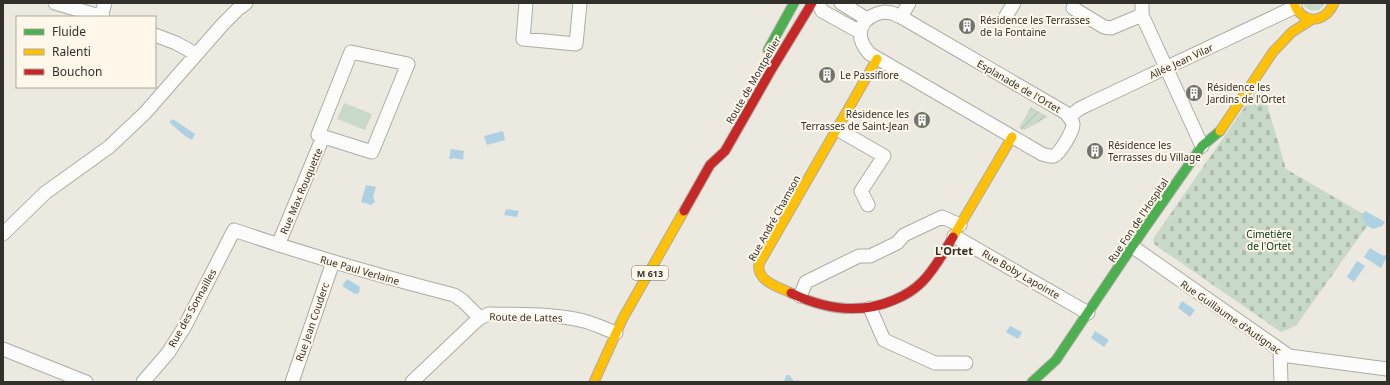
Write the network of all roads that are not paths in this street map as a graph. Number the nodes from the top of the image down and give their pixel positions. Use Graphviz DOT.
graph roads {
  1 [pos="55,3"];
  2 [pos="105,3"];
  3 [pos="246,3"];
  4 [pos="526,3"];
  5 [pos="580,3"];
  6 [pos="794,3"];
  7 [pos="812,3"];
  8 [pos="818,3"];
  9 [pos="841,3"];
  10 [pos="909,3"];
  11 [pos="1014,3"];
  12 [pos="1334,3"];
  13 [pos="1294,5"];
  14 [pos="1073,8"];
  15 [pos="1142,9"];
  16 [pos="99,16"];
  17 [pos="102,16"];
  18 [pos="1006,16"];
  19 [pos="901,17"];
  20 [pos="868,19"];
  21 [pos="1311,20"];
  22 [pos="860,32"];
  23 [pos="156,35"];
  24 [pos="196,54"];
  25 [pos="877,59"];
  26 [pos="762,60"];
  27 [pos="1166,68"];
  28 [pos="1069,117"];
  29 [pos="837,128"];
  30 [pos="323,137"];
  31 [pos="1012,137"];
  32 [pos="1202,146"];
  33 [pos="713,147"];
  34 [pos="710,165"];
  35 [pos="868,205"];
  36 [pos="234,230"];
  37 [pos="957,230"];
  38 [pos="3,234"];
  39 [pos="278,245"];
  40 [pos="1133,247"];
  41 [pos="333,262"];
  42 [pos="800,296"];
  43 [pos="870,308"];
  44 [pos="1088,313"];
  45 [pos="480,318"];
  46 [pos="616,334"];
  47 [pos="3,349"];
  48 [pos="1280,351"];
  49 [pos="966,364"];
  50 [pos="1387,370"];
  51 [pos="86,382"];
  52 [pos="143,382"];
  53 [pos="292,382"];
  54 [pos="412,382"];
  55 [pos="594,382"];
  56 [pos="1032,382"];
  57 [pos="1281,382"];
  1 -- 16 [label="street"];
  2 -- 17 [label="street"];
  3 -- 24 [label="street"];
  4 -- 5 [label="street"];
  6 -- 26 [label="street, Route de Montpellier"];
  7 -- 34 [label="street, Route de Montpellier / M 613"];
  8 -- 22 [label="street"];
  9 -- 20 [label="street"];
  10 -- 19 [label="street"];
  11 -- 18 [label="street"];
  12 -- 21 [label="street, Rue Fon de l'Hospital"];
  13 -- 21 [label="street"];
  13 -- 27 [label="street, Allée Jean Vilar"];
  14 -- 15 [label="street"];
  15 -- 27 [label="street"];
  19 -- 20 [label="street, Esplanade de l'Ortet"];
  19 -- 28 [label="street, Esplanade de l'Ortet"];
  20 -- 22 [label="street"];
  21 -- 32 [label="street, Rue Fon de l'Hospital"];
  22 -- 25 [label="street, Esplanade de l'Ortet"];
  23 -- 24 [label="street"];
  24 -- 38 [label="street"];
  25 -- 29 [label="street, Rue André Chamson"];
  25 -- 31 [label="street, Esplanade de l'Ortet"];
  27 -- 28 [label="street, Allée Jean Vilar"];
  27 -- 32 [label="street"];
  28 -- 31 [label="street, Esplanade de l'Ortet"];
  29 -- 35 [label="street"];
  29 -- 42 [label="street, Rue André Chamson"];
  30 -- 30 [label="street"];
  30 -- 39 [label="street, Rue Max Rouquette"];
  31 -- 37 [label="street, Rue André Chamson"];
  32 -- 40 [label="street, Rue Fon de l'Hospital"];
  33 -- 34 [label="street, Route de Montpellier / M 613"];
  34 -- 46 [label="street, Route de Montpellier / M 613"];
  36 -- 39 [label="street, Rue Paul Verlaine"];
  36 -- 52 [label="street, Rue des Sonnailles"];
  37 -- 42 [label="street, Rue Boby Lapointe"];
  37 -- 43 [label="street, Rue André Chamson"];
  37 -- 44 [label="street, Rue Boby Lapointe"];
  39 -- 41 [label="street, Rue Paul Verlaine"];
  40 -- 44 [label="street, Rue Fon de l'Hospital"];
  40 -- 48 [label="street, Rue Guillaume d'Autignac"];
  41 -- 45 [label="street, Rue Paul Verlaine"];
  41 -- 53 [label="street, Rue Jean Couderc"];
  42 -- 43 [label="street, Rue André Chamson"];
  43 -- 49 [label="street"];
  44 -- 56 [label="street, Rue Fon de l'Hospital"];
  45 -- 46 [label="street, Route de Lattes"];
  45 -- 54 [label="street, Route de Lattes"];
  46 -- 55 [label="street, Route de Montpellier / M 613"];
  47 -- 51 [label="street"];
  48 -- 50 [label="street, Rue Guillaume d'Autignac"];
  48 -- 57 [label="street"];
}
